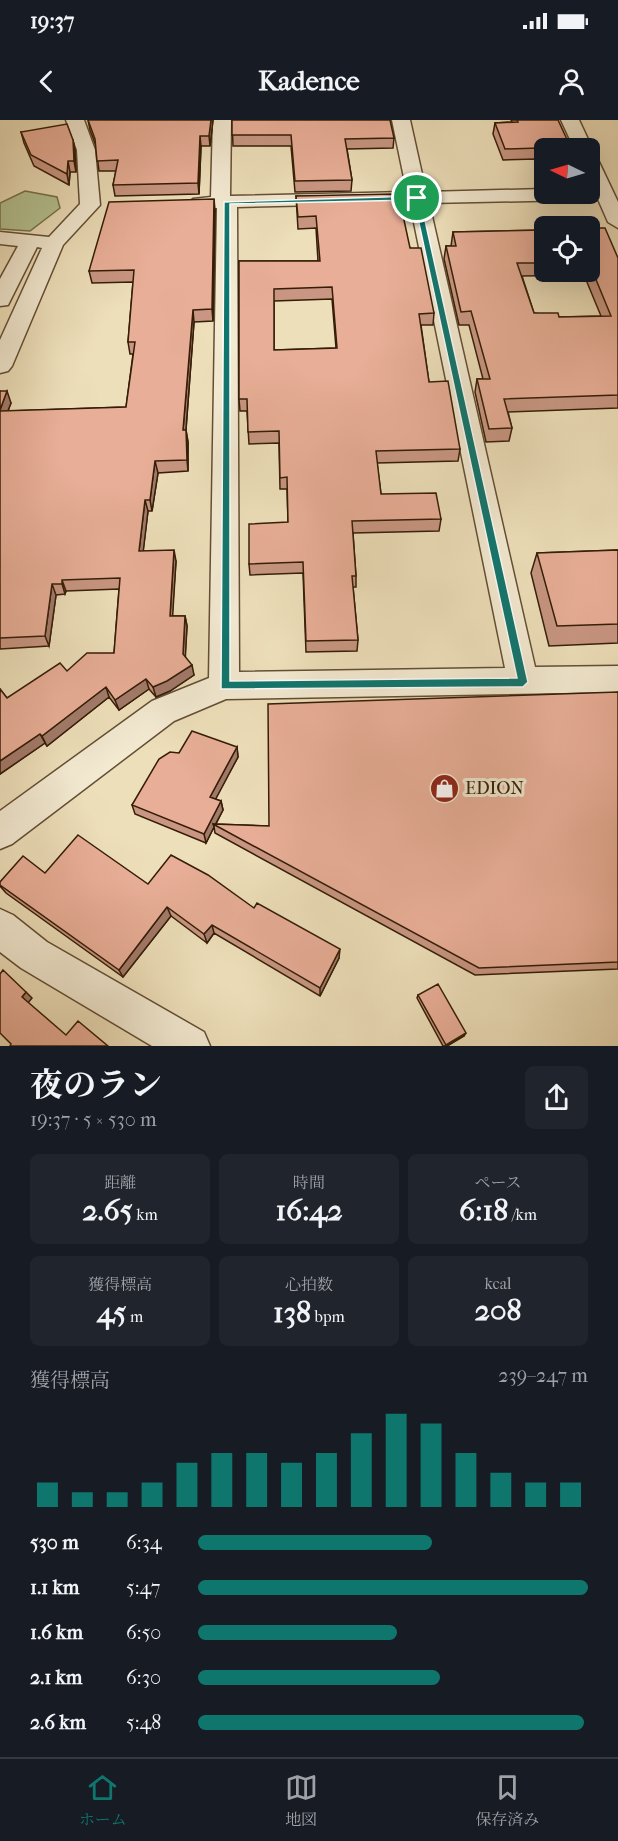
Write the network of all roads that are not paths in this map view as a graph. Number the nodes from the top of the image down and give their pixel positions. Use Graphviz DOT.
graph roads {
  1 [pos="75,120"];
  2 [pos="222,120"];
  3 [pos="401,120"];
  4 [pos="570,120"];
  5 [pos="578,138"];
  6 [pos="604,193"];
  7 [pos="534,195"];
  8 [pos="417,198"];
  9 [pos="223,202"];
  10 [pos="184,203"];
  11 [pos="114,204"];
  12 [pos="90,205"];
  13 [pos="618,222"];
  14 [pos="0,238"];
  15 [pos="30,241"];
  16 [pos="54,243"];
  17 [pos="0,300"];
  18 [pos="7,335"];
  19 [pos="0,366"];
  20 [pos="618,679"];
  21 [pos="523,682"];
  22 [pos="224,686"];
  23 [pos="0,832"];
  24 [pos="0,928"];
  25 [pos="190,1046"];
  1 -- 12 [label="street"];
  2 -- 9 [label="street"];
  3 -- 8 [label="street"];
  4 -- 5 [label="street"];
  6 -- 13 [label="street"];
  7 -- 8 [label="street"];
  8 -- 9 [label="street"];
  8 -- 21 [label="street"];
  9 -- 10 [label="street"];
  9 -- 22 [label="street"];
  11 -- 12 [label="street"];
  12 -- 16 [label="street"];
  14 -- 15 [label="street"];
  15 -- 16 [label="street"];
  15 -- 17 [label="street"];
  16 -- 18 [label="street"];
  18 -- 19 [label="street"];
  20 -- 21 [label="street"];
  21 -- 22 [label="street"];
  22 -- 23 [label="street"];
  24 -- 25 [label="street"];
}
